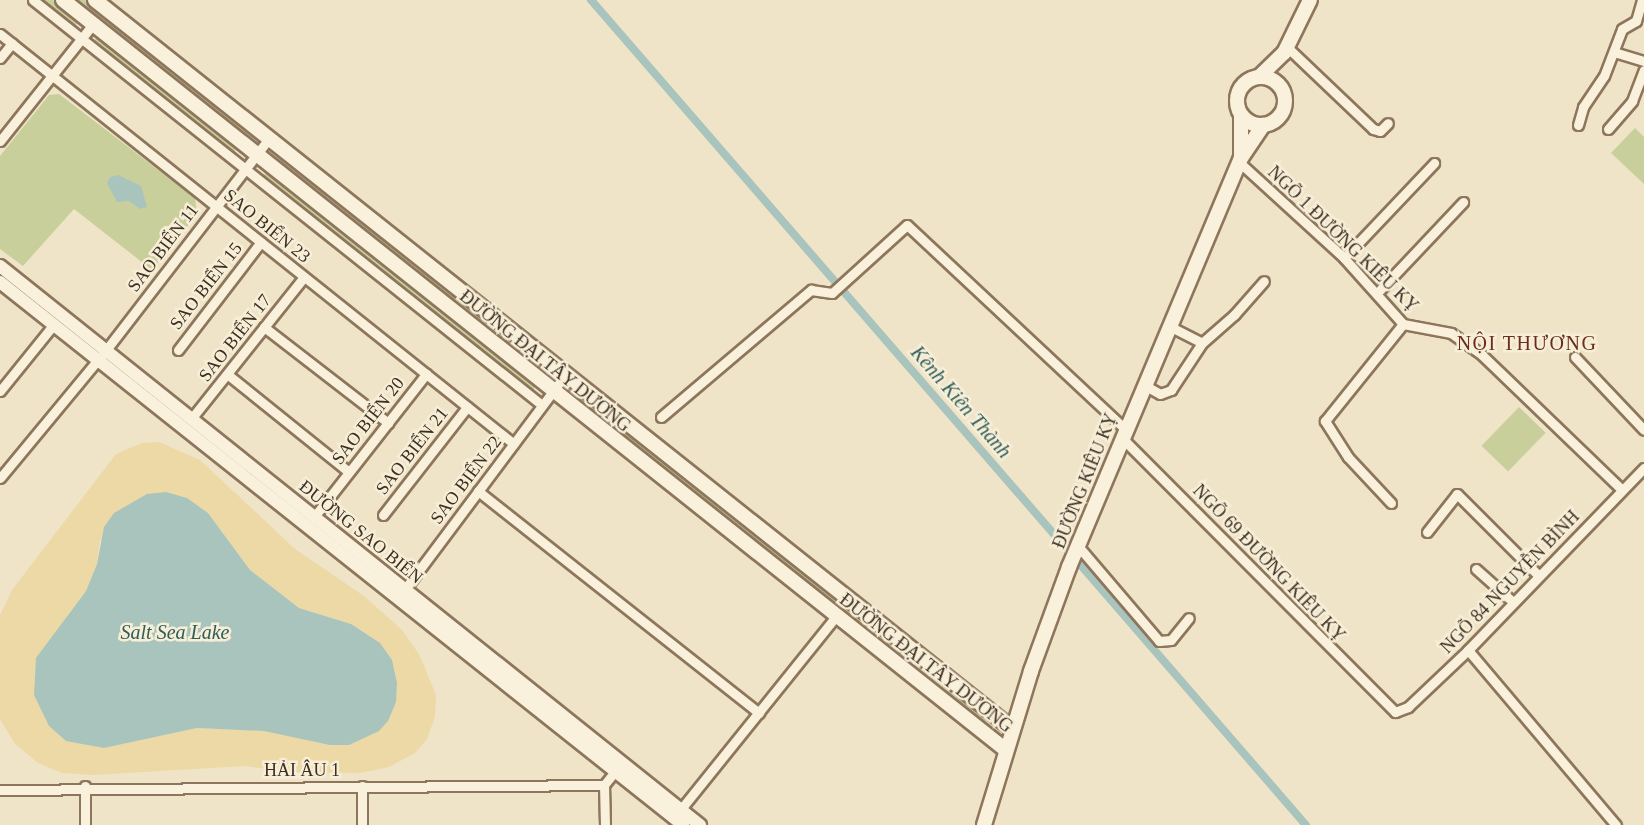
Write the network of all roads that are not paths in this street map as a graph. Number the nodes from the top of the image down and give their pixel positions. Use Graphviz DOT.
graph roads {
  1 [pos="33,0"];
  2 [pos="63,0"];
  3 [pos="95,0"];
  4 [pos="1301,0"];
  5 [pos="1310,0"];
  6 [pos="1317,0"];
  7 [pos="1642,0"];
  8 [pos="1301,21"];
  9 [pos="1636,21"];
  10 [pos="93,24"];
  11 [pos="1644,27"];
  12 [pos="0,34"];
  13 [pos="81,39"];
  14 [pos="12,43"];
  15 [pos="1285,50"];
  16 [pos="1614,52"];
  17 [pos="0,58"];
  18 [pos="1644,62"];
  19 [pos="1644,70"];
  20 [pos="52,76"];
  21 [pos="1260,76"];
  22 [pos="1281,87"];
  23 [pos="1242,116"];
  24 [pos="1388,123"];
  25 [pos="1263,125"];
  26 [pos="1578,125"];
  27 [pos="1608,129"];
  28 [pos="269,138"];
  29 [pos="0,141"];
  30 [pos="257,155"];
  31 [pos="1240,160"];
  32 [pos="1434,163"];
  33 [pos="246,170"];
  34 [pos="1463,202"];
  35 [pos="216,206"];
  36 [pos="261,242"];
  37 [pos="1344,258"];
  38 [pos="0,266"];
  39 [pos="304,277"];
  40 [pos="1264,281"];
  41 [pos="0,282"];
  42 [pos="1378,292"];
  43 [pos="54,324"];
  44 [pos="1403,324"];
  45 [pos="1169,326"];
  46 [pos="264,327"];
  47 [pos="1202,343"];
  48 [pos="178,351"];
  49 [pos="102,355"];
  50 [pos="1575,357"];
  51 [pos="227,374"];
  52 [pos="426,374"];
  53 [pos="566,374"];
  54 [pos="1144,385"];
  55 [pos="554,390"];
  56 [pos="0,391"];
  57 [pos="542,405"];
  58 [pos="467,407"];
  59 [pos="661,417"];
  60 [pos="188,423"];
  61 [pos="388,423"];
  62 [pos="1644,430"];
  63 [pos="1124,433"];
  64 [pos="514,444"];
  65 [pos="1644,468"];
  66 [pos="349,472"];
  67 [pos="0,478"];
  68 [pos="1620,488"];
  69 [pos="478,491"];
  70 [pos="1391,503"];
  71 [pos="383,515"];
  72 [pos="311,521"];
  73 [pos="1427,532"];
  74 [pos="1077,549"];
  75 [pos="1476,569"];
  76 [pos="1539,576"];
  77 [pos="401,593"];
  78 [pos="1514,602"];
  79 [pos="836,616"];
  80 [pos="1189,618"];
  81 [pos="1468,650"];
  82 [pos="1393,711"];
  83 [pos="759,713"];
  84 [pos="1012,729"];
  85 [pos="1006,750"];
  86 [pos="619,766"];
  87 [pos="604,785"];
  88 [pos="85,786"];
  89 [pos="362,786"];
  90 [pos="0,790"];
  91 [pos="681,809"];
  92 [pos="85,825"];
  93 [pos="362,825"];
  94 [pos="605,825"];
  95 [pos="683,825"];
  96 [pos="700,825"];
  97 [pos="984,825"];
  98 [pos="1616,825"];
  1 -- 13 [label="street"];
  2 -- 10 [label="main road, ĐƯỜNG ĐẠI TÂY DƯƠNG"];
  3 -- 28 [label="main road, ĐƯỜNG ĐẠI TÂY DƯƠNG"];
  4 -- 8 [label="main road"];
  5 -- 8 [label="main road"];
  6 -- 8 [label="main road"];
  7 -- 9 [label="street"];
  8 -- 15 [label="main road"];
  9 -- 11 [label="street"];
  9 -- 16 [label="street"];
  10 -- 13 [label="street"];
  10 -- 30 [label="main road, ĐƯỜNG ĐẠI TÂY DƯƠNG"];
  12 -- 14 [label="street, SAO BIỂN 23"];
  13 -- 20 [label="street"];
  13 -- 33 [label="street"];
  14 -- 17 [label="street"];
  14 -- 20 [label="street, SAO BIỂN 23"];
  15 -- 21 [label="main road"];
  15 -- 22 [label="main road"];
  15 -- 24 [label="street"];
  16 -- 18 [label="street"];
  16 -- 26 [label="street"];
  19 -- 27 [label="street"];
  20 -- 29 [label="street"];
  20 -- 35 [label="street, SAO BIỂN 23"];
  21 -- 22 [label="main road"];
  21 -- 23 [label="main road"];
  22 -- 25 [label="main road"];
  23 -- 25 [label="main road"];
  23 -- 31 [label="main road"];
  25 -- 31 [label="main road"];
  28 -- 30 [label="street, SAO BIỂN 11"];
  28 -- 53 [label="main road, ĐƯỜNG ĐẠI TÂY DƯƠNG"];
  30 -- 33 [label="street, SAO BIỂN 11"];
  30 -- 55 [label="main road, ĐƯỜNG ĐẠI TÂY DƯƠNG"];
  31 -- 37 [label="street, NGÕ 1 ĐƯỜNG KIÊU KỴ"];
  31 -- 45 [label="main road, ĐƯỜNG KIÊU KỴ"];
  32 -- 37 [label="street"];
  33 -- 35 [label="street, SAO BIỂN 11"];
  33 -- 57 [label="street"];
  34 -- 42 [label="street"];
  35 -- 36 [label="street, SAO BIỂN 23"];
  35 -- 49 [label="street, SAO BIỂN 11"];
  36 -- 39 [label="street, SAO BIỂN 23"];
  36 -- 48 [label="street, SAO BIỂN 15"];
  37 -- 42 [label="street, NGÕ 1 ĐƯỜNG KIÊU KỴ"];
  38 -- 49 [label="street, ĐƯỜNG SAO BIỂN"];
  39 -- 46 [label="street, SAO BIỂN 17"];
  39 -- 52 [label="street, SAO BIỂN 23"];
  40 -- 47 [label="street"];
  41 -- 43 [label="street, ĐƯỜNG SAO BIỂN"];
  42 -- 44 [label="street, NGÕ 1 ĐƯỜNG KIÊU KỴ"];
  43 -- 49 [label="street, ĐƯỜNG SAO BIỂN"];
  43 -- 56 [label="street"];
  44 -- 68 [label="street, NGÕ 1 ĐƯỜNG KIÊU KỴ"];
  44 -- 70 [label="street"];
  45 -- 47 [label="street"];
  45 -- 54 [label="main road, ĐƯỜNG KIÊU KỴ"];
  46 -- 51 [label="street, SAO BIỂN 17"];
  46 -- 61 [label="street"];
  47 -- 54 [label="street"];
  49 -- 60 [label="street, ĐƯỜNG SAO BIỂN"];
  49 -- 67 [label="street, SAO BIỂN 11"];
  50 -- 62 [label="street"];
  51 -- 60 [label="street, SAO BIỂN 17"];
  51 -- 66 [label="street"];
  52 -- 58 [label="street, SAO BIỂN 23"];
  52 -- 61 [label="street, SAO BIỂN 20"];
  53 -- 55 [label="street, SAO BIỂN 22"];
  53 -- 84 [label="main road, ĐƯỜNG ĐẠI TÂY DƯƠNG"];
  54 -- 63 [label="main road, ĐƯỜNG KIÊU KỴ"];
  55 -- 57 [label="street, SAO BIỂN 22"];
  55 -- 79 [label="main road, ĐƯỜNG ĐẠI TÂY DƯƠNG"];
  57 -- 64 [label="street, SAO BIỂN 22"];
  58 -- 64 [label="street, SAO BIỂN 23"];
  58 -- 71 [label="street, SAO BIỂN 21"];
  59 -- 63 [label="street, NGÕ 69 ĐƯỜNG KIÊU KỴ"];
  60 -- 72 [label="street, ĐƯỜNG SAO BIỂN"];
  61 -- 66 [label="street, SAO BIỂN 20"];
  63 -- 74 [label="main road, ĐƯỜNG KIÊU KỴ"];
  63 -- 82 [label="street, NGÕ 69 ĐƯỜNG KIÊU KỴ"];
  64 -- 69 [label="street, SAO BIỂN 22"];
  65 -- 68 [label="street, NGÕ 84 NGUYỄN BÌNH"];
  66 -- 72 [label="street, SAO BIỂN 20"];
  68 -- 76 [label="street, NGÕ 84 NGUYỄN BÌNH"];
  69 -- 77 [label="street, SAO BIỂN 22"];
  69 -- 83 [label="street"];
  72 -- 77 [label="street, ĐƯỜNG SAO BIỂN"];
  73 -- 76 [label="street"];
  74 -- 80 [label="street"];
  74 -- 84 [label="main road, ĐƯỜNG KIÊU KỴ"];
  75 -- 78 [label="street"];
  76 -- 78 [label="street, NGÕ 84 NGUYỄN BÌNH"];
  77 -- 86 [label="street, ĐƯỜNG SAO BIỂN"];
  78 -- 81 [label="street, NGÕ 84 NGUYỄN BÌNH"];
  79 -- 83 [label="street"];
  79 -- 85 [label="main road, ĐƯỜNG ĐẠI TÂY DƯƠNG"];
  81 -- 82 [label="street, NGÕ 84 NGUYỄN BÌNH"];
  81 -- 98 [label="street"];
  83 -- 91 [label="street"];
  84 -- 85 [label="main road, ĐƯỜNG KIÊU KỴ"];
  85 -- 97 [label="main road, ĐƯỜNG KIÊU KỴ"];
  86 -- 87 [label="street"];
  86 -- 91 [label="street, ĐƯỜNG SAO BIỂN"];
  86 -- 95 [label="street, ĐƯỜNG SAO BIỂN"];
  87 -- 89 [label="street, HẢI ÂU 1"];
  87 -- 94 [label="street"];
  88 -- 89 [label="street, HẢI ÂU 1"];
  88 -- 90 [label="street, HẢI ÂU 1"];
  88 -- 92 [label="street"];
  89 -- 93 [label="street"];
  91 -- 96 [label="street, ĐƯỜNG SAO BIỂN"];
}
